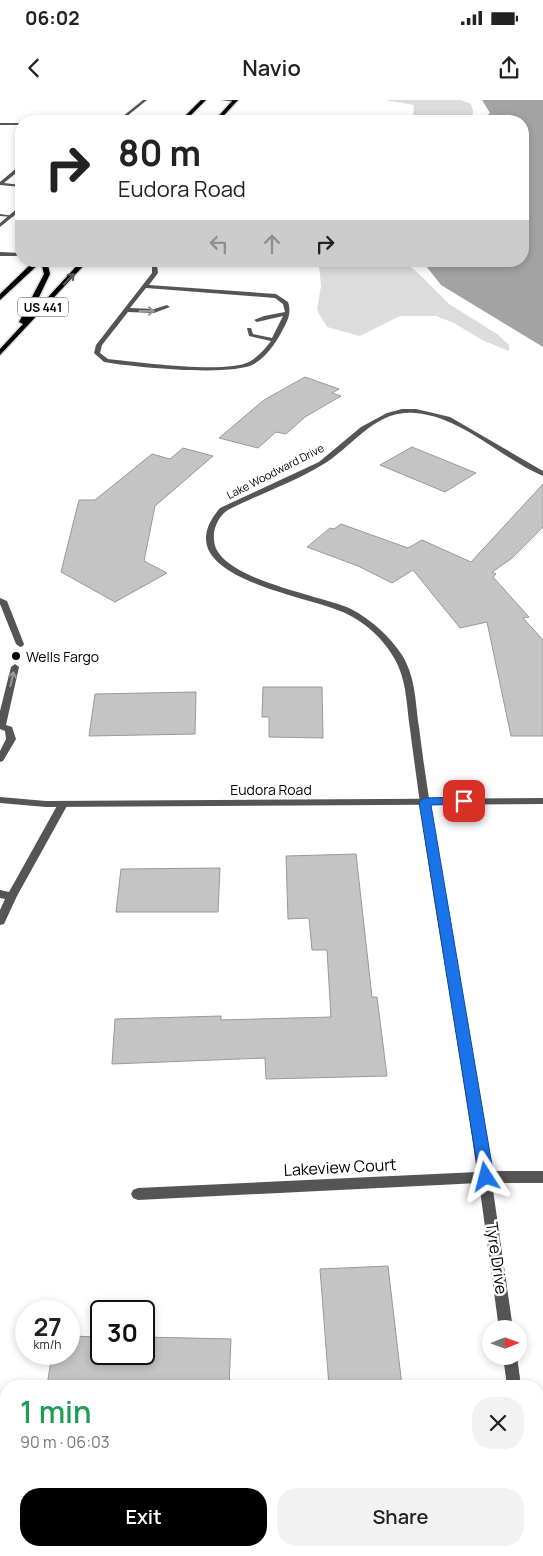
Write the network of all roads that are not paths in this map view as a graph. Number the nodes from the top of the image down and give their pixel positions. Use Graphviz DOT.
graph roads {
  1 [pos="145,100"];
  2 [pos="204,100"];
  3 [pos="222,100"];
  4 [pos="236,100"];
  5 [pos="126,115"];
  6 [pos="188,115"];
  7 [pos="222,115"];
  8 [pos="0,124"];
  9 [pos="15,124"];
  10 [pos="15,172"];
  11 [pos="0,184"];
  12 [pos="15,185"];
  13 [pos="15,213"];
  14 [pos="0,215"];
  15 [pos="12,216"];
  16 [pos="0,226"];
  17 [pos="0,254"];
  18 [pos="15,255"];
  19 [pos="32,267"];
  20 [pos="45,267"];
  21 [pos="80,267"];
  22 [pos="154,267"];
  23 [pos="146,286"];
  24 [pos="0,298"];
  25 [pos="167,307"];
  26 [pos="127,310"];
  27 [pos="288,314"];
  28 [pos="257,320"];
  29 [pos="249,329"];
  30 [pos="16,335"];
  31 [pos="275,340"];
  32 [pos="0,352"];
  33 [pos="543,474"];
  34 [pos="0,600"];
  35 [pos="20,644"];
  36 [pos="15,667"];
  37 [pos="1,726"];
  38 [pos="0,759"];
  39 [pos="0,800"];
  40 [pos="543,801"];
  41 [pos="424,802"];
  42 [pos="63,804"];
  43 [pos="0,894"];
  44 [pos="12,896"];
  45 [pos="0,921"];
  46 [pos="486,1177"];
  47 [pos="543,1177"];
  48 [pos="138,1194"];
  49 [pos="505,1320"];
  50 [pos="511,1365"];
  51 [pos="513,1380"];
  1 -- 5 [label="street"];
  2 -- 6 [label="main road"];
  3 -- 4 [label="street"];
  4 -- 7 [label="main road"];
  8 -- 9 [label="street"];
  10 -- 11 [label="street"];
  11 -- 12 [label="street"];
  13 -- 15 [label="street"];
  14 -- 15 [label="street"];
  15 -- 16 [label="street"];
  17 -- 18 [label="street"];
  19 -- 24 [label="main road, US 441"];
  20 -- 30 [label="main road"];
  30 -- 21 [label="main road, US 441, one-way"];
  22 -- 23 [label="street"];
  23 -- 26 [label="street"];
  23 -- 27 [label="street"];
  26 -- 25 [label="street, one-way"];
  26 -- 31 [label="street"];
  27 -- 28 [label="street"];
  27 -- 31 [label="street"];
  29 -- 31 [label="street"];
  30 -- 32 [label="main road, US 441"];
  33 -- 41 [label="street, Lake Woodward Drive"];
  34 -- 35 [label="street"];
  37 -- 36 [label="street, one-way"];
  37 -- 38 [label="street"];
  39 -- 42 [label="street, Eudora Road"];
  40 -- 41 [label="street, Eudora Road"];
  41 -- 42 [label="street, Eudora Road"];
  41 -- 46 [label="street, Tyre Drive"];
  42 -- 44 [label="street"];
  43 -- 44 [label="street"];
  44 -- 45 [label="street"];
  46 -- 47 [label="street, Lakeview Court"];
  46 -- 48 [label="street, Lakeview Court"];
  46 -- 49 [label="street, Tyre Drive"];
  50 -- 51 [label="street"];
}
